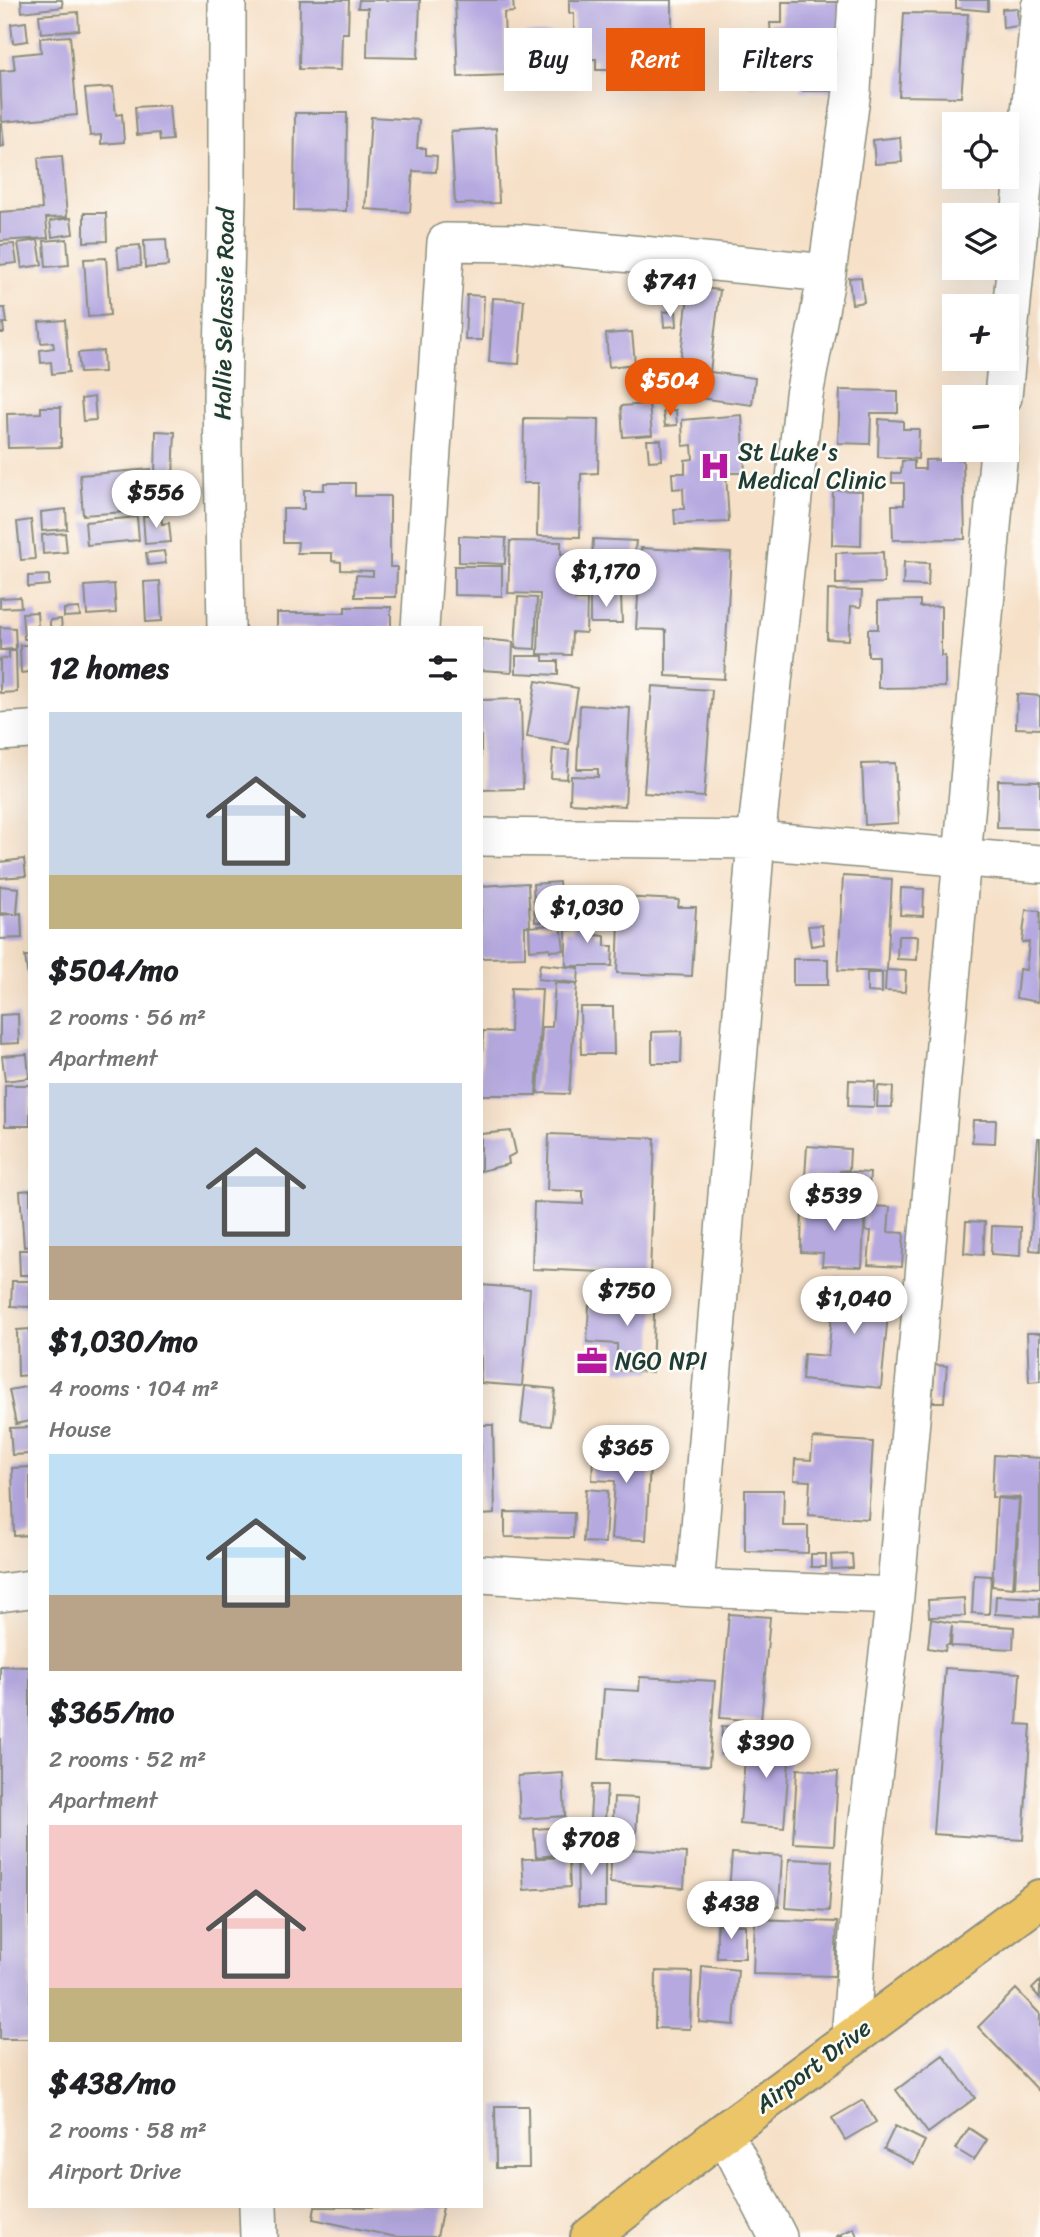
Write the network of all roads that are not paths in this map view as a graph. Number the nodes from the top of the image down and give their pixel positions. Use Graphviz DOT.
graph roads {
  1 [pos="227,0"];
  2 [pos="857,0"];
  3 [pos="1040,7"];
  4 [pos="827,273"];
  5 [pos="1004,385"];
  6 [pos="998,462"];
  7 [pos="226,626"];
  8 [pos="420,626"];
  9 [pos="28,730"];
  10 [pos="0,732"];
  11 [pos="483,837"];
  12 [pos="756,841"];
  13 [pos="962,858"];
  14 [pos="1040,864"];
  15 [pos="483,1574"];
  16 [pos="695,1588"];
  17 [pos="28,1589"];
  18 [pos="0,1593"];
  19 [pos="895,1596"];
  20 [pos="1040,1899"];
  21 [pos="850,2038"];
  22 [pos="724,2132"];
  23 [pos="258,2208"];
  24 [pos="259,2237"];
  25 [pos="590,2237"];
  26 [pos="778,2237"];
  1 -- 7 [label="street, Hallie Selassie Road"];
  2 -- 4 [label="street"];
  3 -- 5 [label="street"];
  4 -- 8 [label="street"];
  4 -- 12 [label="street"];
  6 -- 13 [label="street"];
  9 -- 10 [label="street"];
  11 -- 12 [label="street"];
  12 -- 13 [label="street"];
  12 -- 16 [label="street"];
  13 -- 14 [label="street"];
  13 -- 19 [label="street"];
  15 -- 16 [label="street"];
  16 -- 19 [label="street"];
  17 -- 18 [label="street"];
  19 -- 21 [label="street"];
  20 -- 21 [label="main road, Airport Drive"];
  21 -- 22 [label="main road, Airport Drive"];
  22 -- 25 [label="main road, Airport Drive"];
  22 -- 26 [label="street"];
  23 -- 24 [label="street"];
}
